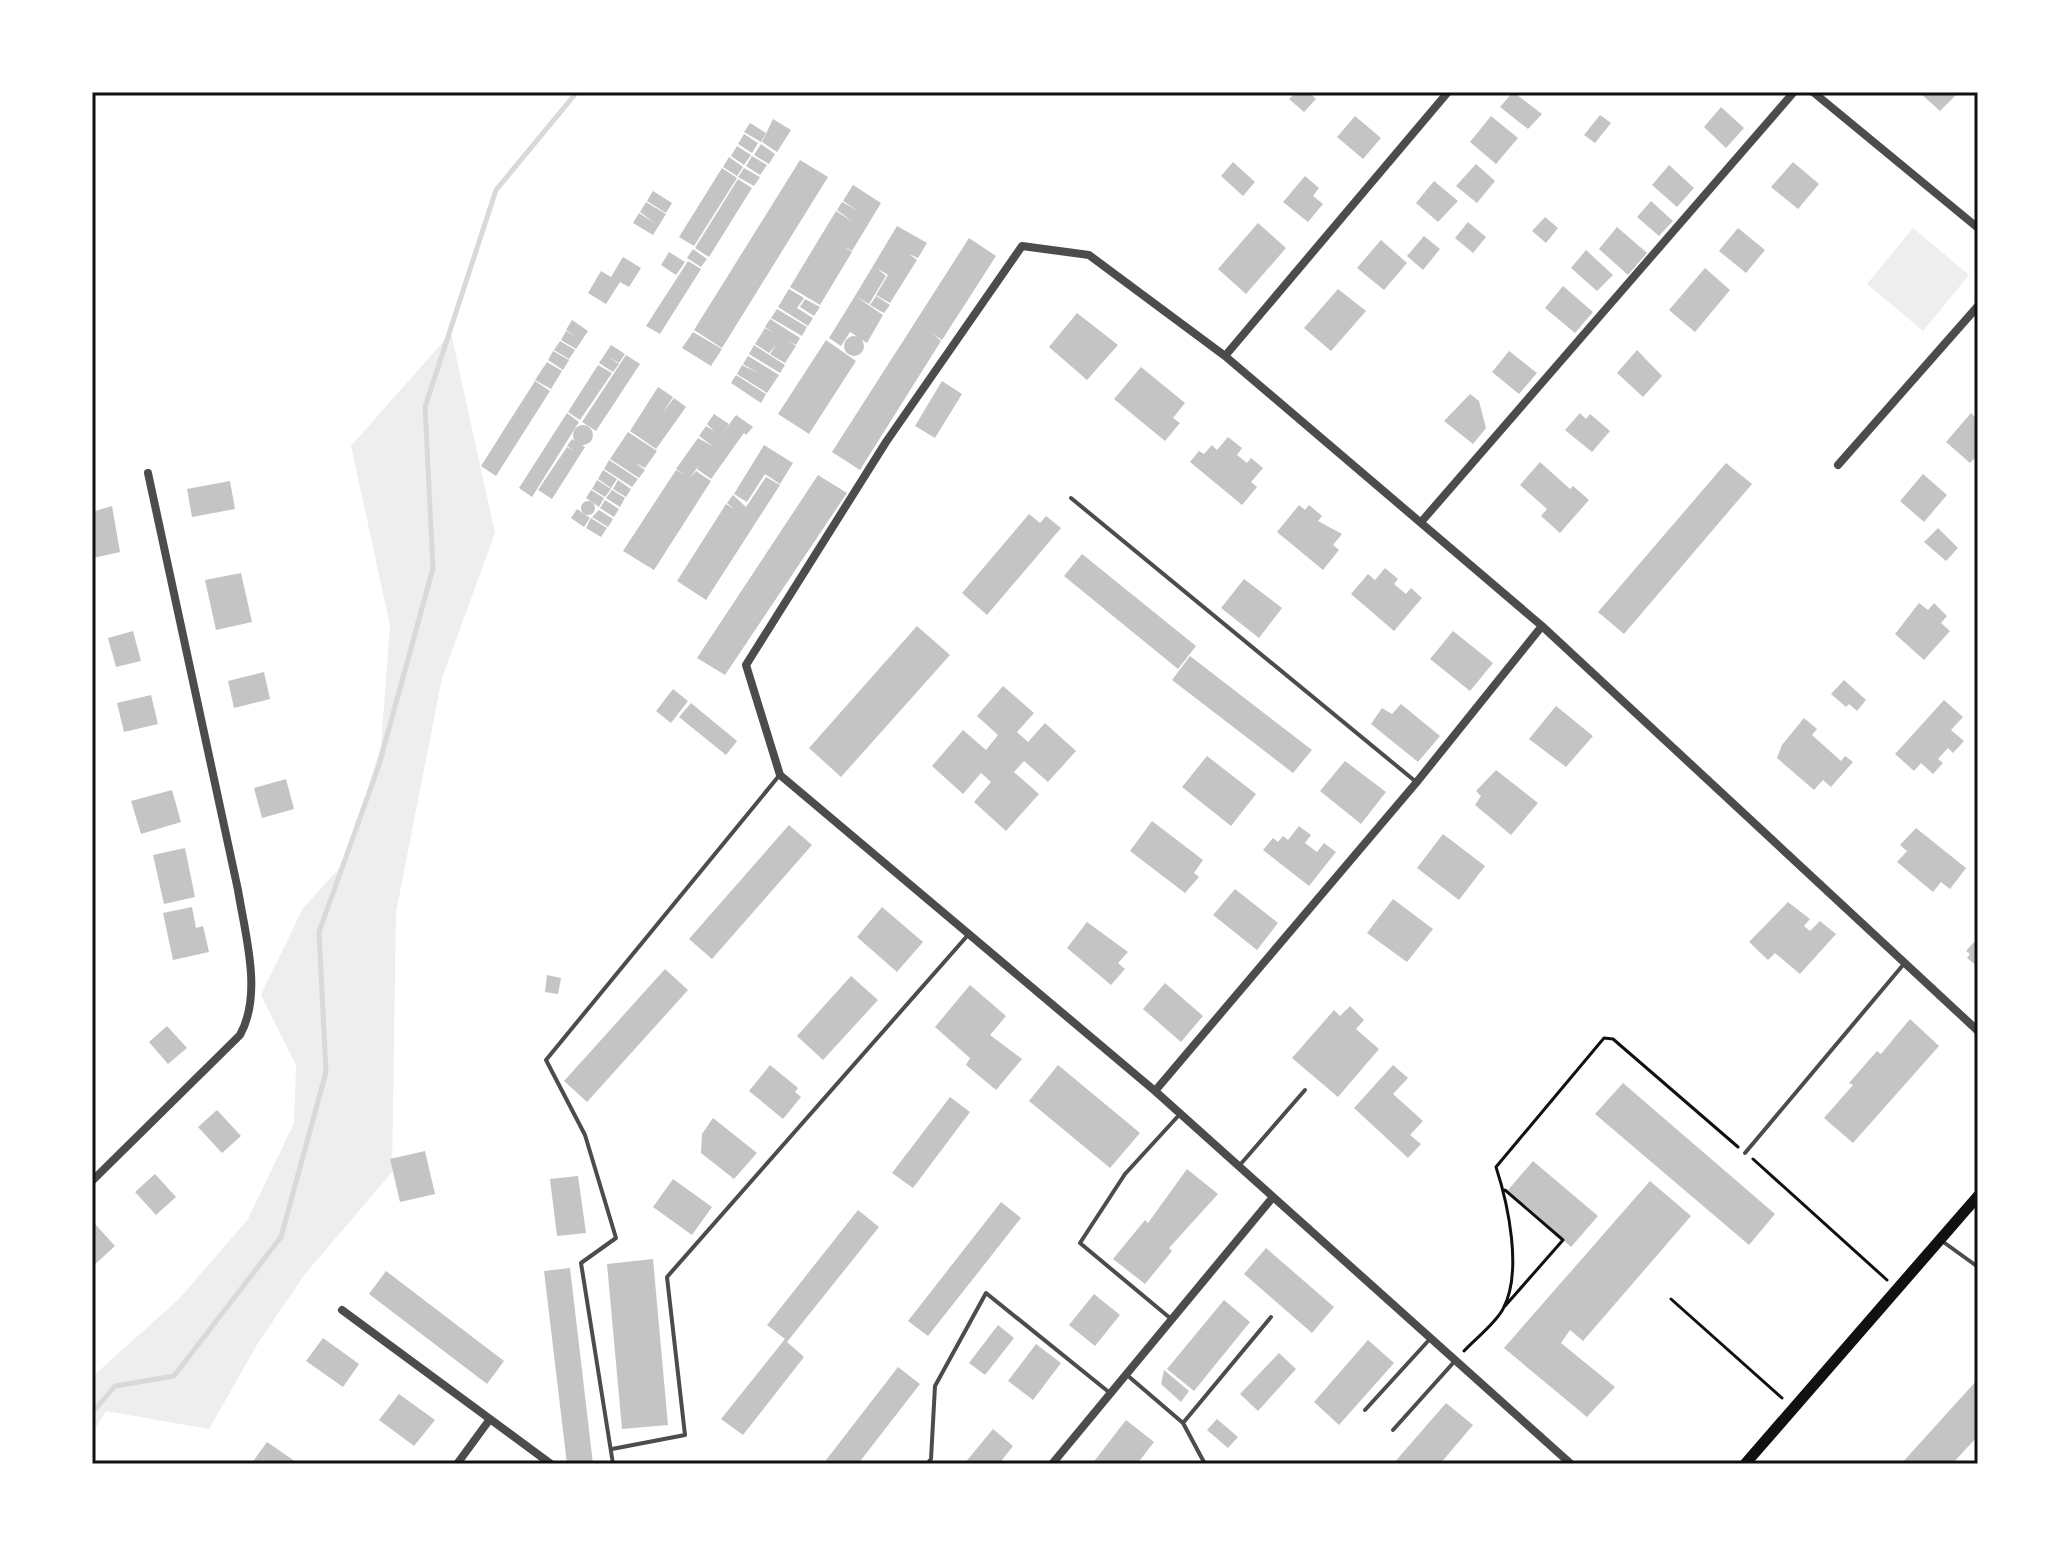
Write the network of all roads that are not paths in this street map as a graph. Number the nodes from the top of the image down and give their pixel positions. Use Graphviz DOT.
graph roads {
  1 [pos="1448,92"];
  2 [pos="1794,92"];
  3 [pos="1813,92"];
  4 [pos="1978,228"];
  5 [pos="1978,306"];
  6 [pos="1225,356"];
  7 [pos="1838,465"];
  8 [pos="148,473"];
  9 [pos="1071,498"];
  10 [pos="1422,521"];
  11 [pos="1542,626"];
  12 [pos="780,775"];
  13 [pos="1416,783"];
  14 [pos="970,933"];
  15 [pos="1905,963"];
  16 [pos="1978,1031"];
  17 [pos="1305,1090"];
  18 [pos="1155,1091"];
  19 [pos="1180,1114"];
  20 [pos="1745,1153"];
  21 [pos="1239,1166"];
  22 [pos="92,1181"];
  23 [pos="1978,1196"];
  24 [pos="1273,1197"];
  25 [pos="1940,1239"];
  26 [pos="1978,1267"];
  27 [pos="342,1310"];
  28 [pos="1271,1317"];
  29 [pos="1170,1318"];
  30 [pos="1429,1340"];
  31 [pos="1454,1362"];
  32 [pos="1127,1375"];
  33 [pos="1110,1393"];
  34 [pos="1365,1410"];
  35 [pos="490,1419"];
  36 [pos="1183,1423"];
  37 [pos="1393,1430"];
  38 [pos="612,1449"];
  39 [pos="457,1464"];
  40 [pos="551,1464"];
  41 [pos="613,1464"];
  42 [pos="927,1464"];
  43 [pos="1052,1464"];
  44 [pos="1205,1464"];
  45 [pos="1571,1464"];
  46 [pos="1745,1464"];
  1 -- 6 [label="street"];
  2 -- 10 [label="street"];
  3 -- 4 [label="street"];
  5 -- 7 [label="street"];
  6 -- 10 [label="street"];
  6 -- 12 [label="street"];
  8 -- 22 [label="street"];
  9 -- 13 [label="lane"];
  10 -- 11 [label="street"];
  11 -- 13 [label="street"];
  11 -- 15 [label="street"];
  12 -- 14 [label="street"];
  12 -- 38 [label="lane"];
  13 -- 18 [label="street"];
  14 -- 18 [label="street"];
  14 -- 38 [label="lane"];
  15 -- 16 [label="street"];
  15 -- 20 [label="lane"];
  17 -- 21 [label="lane"];
  18 -- 19 [label="street"];
  19 -- 21 [label="street"];
  19 -- 29 [label="lane"];
  21 -- 24 [label="street"];
  23 -- 25 [label="main road"];
  24 -- 29 [label="street"];
  24 -- 30 [label="street"];
  25 -- 26 [label="lane"];
  25 -- 46 [label="main road"];
  27 -- 35 [label="street"];
  28 -- 36 [label="lane"];
  29 -- 32 [label="street"];
  30 -- 31 [label="street"];
  30 -- 34 [label="lane"];
  31 -- 37 [label="lane"];
  31 -- 45 [label="street"];
  32 -- 33 [label="street"];
  32 -- 36 [label="lane"];
  33 -- 42 [label="lane"];
  33 -- 43 [label="street"];
  35 -- 39 [label="street"];
  35 -- 40 [label="street"];
  36 -- 44 [label="lane"];
  38 -- 41 [label="lane"];
}
